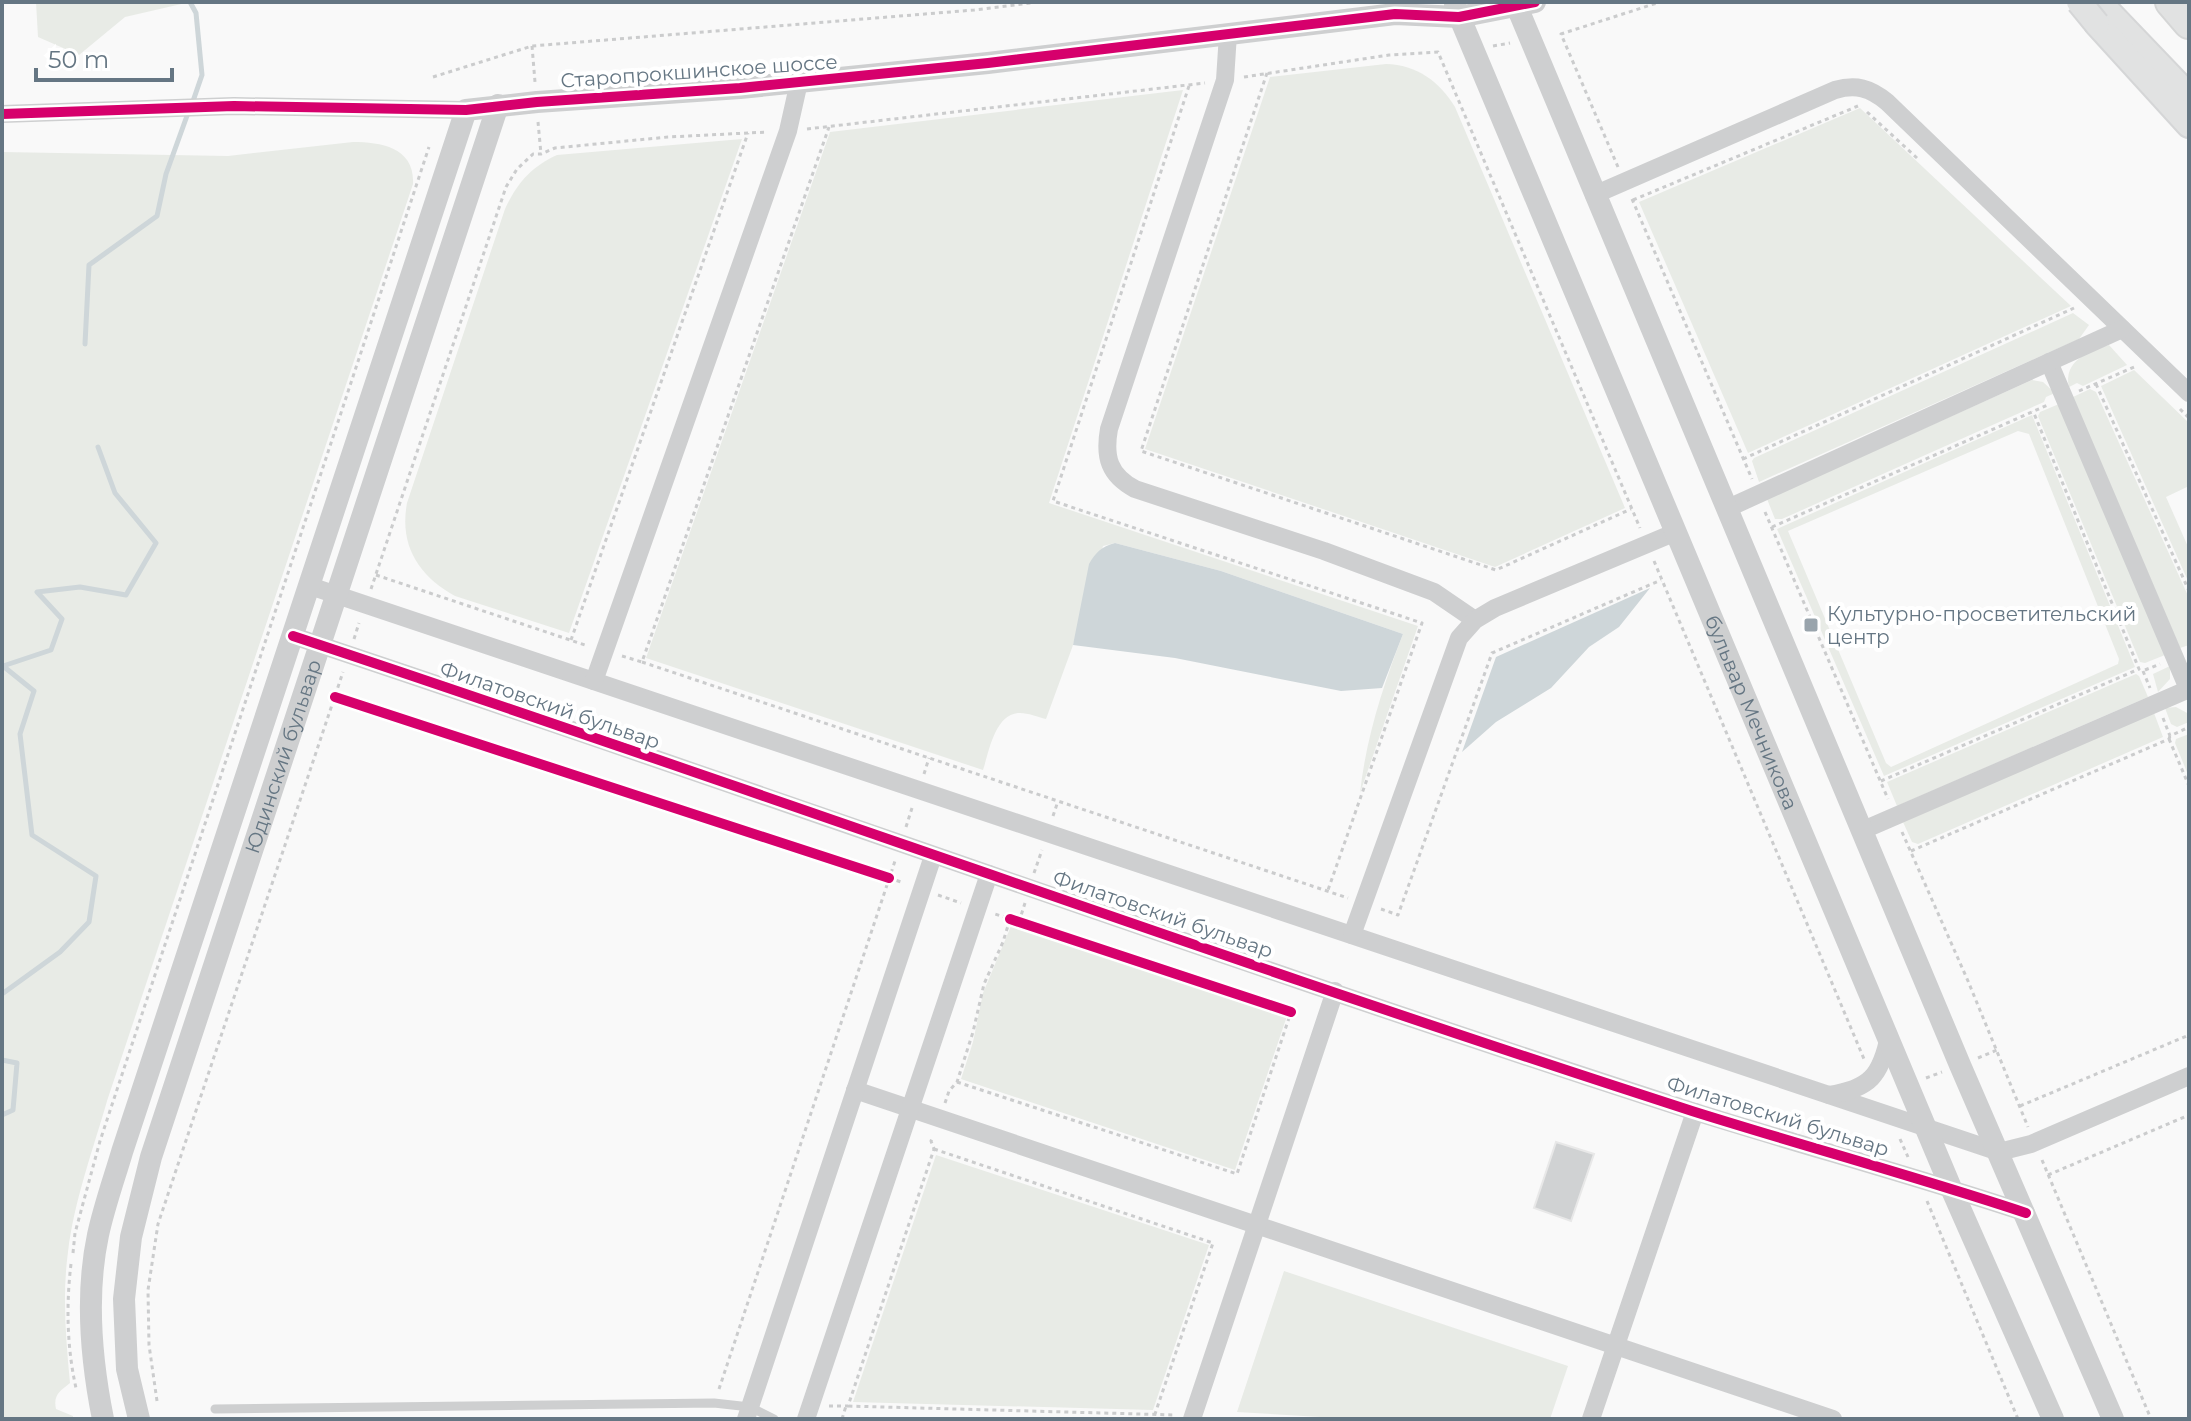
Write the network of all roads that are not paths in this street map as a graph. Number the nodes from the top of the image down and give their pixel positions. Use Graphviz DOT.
graph roads {
  1 [pos="2079,2"];
  2 [pos="2171,2"];
  3 [pos="1426,4"];
  4 [pos="1522,4"];
  5 [pos="1457,10"];
  6 [pos="2098,13"];
  7 [pos="1395,14"];
  8 [pos="2189,23"];
  9 [pos="1228,34"];
  10 [pos="799,82"];
  11 [pos="2189,96"];
  12 [pos="498,105"];
  13 [pos="466,110"];
  14 [pos="2,114"];
  15 [pos="2189,125"];
  16 [pos="1594,195"];
  17 [pos="2122,329"];
  18 [pos="2049,362"];
  19 [pos="2189,393"];
  20 [pos="1726,509"];
  21 [pos="1676,532"];
  22 [pos="310,586"];
  23 [pos="336,595"];
  24 [pos="1475,620"];
  25 [pos="293,636"];
  26 [pos="320,644"];
  27 [pos="594,681"];
  28 [pos="2189,690"];
  29 [pos="1861,831"];
  30 [pos="933,856"];
  31 [pos="989,874"];
  32 [pos="1352,935"];
  33 [pos="1335,991"];
  34 [pos="1889,1036"];
  35 [pos="2189,1076"];
  36 [pos="855,1090"];
  37 [pos="1828,1095"];
  38 [pos="910,1109"];
  39 [pos="1695,1112"];
  40 [pos="1927,1128"];
  41 [pos="1999,1152"];
  42 [pos="1951,1188"];
  43 [pos="2026,1213"];
  44 [pos="1257,1225"];
  45 [pos="1616,1345"];
  46 [pos="2043,1397"];
  47 [pos="215,1409"];
  48 [pos="808,1412"];
  49 [pos="748,1413"];
  50 [pos="1192,1417"];
  51 [pos="103,1419"];
  52 [pos="139,1419"];
  53 [pos="774,1419"];
  54 [pos="1591,1419"];
  55 [pos="1833,1419"];
  56 [pos="2038,1419"];
  57 [pos="2053,1419"];
  58 [pos="2113,1419"];
  1 -- 6 [label="main road, bridge"];
  2 -- 8 [label="highway"];
  3 -- 7 [label="street, Старопрокшинское шоссе"];
  4 -- 5 [label="street, Старопрокшинское шоссе"];
  4 -- 16 [label="street"];
  5 -- 7 [label="street, Старопрокшинское шоссе"];
  5 -- 21 [label="street, бульвар Мечникова"];
  6 -- 11 [label="main road"];
  6 -- 15 [label="main road"];
  7 -- 9 [label="street, Старопрокшинское шоссе"];
  9 -- 10 [label="street, Старопрокшинское шоссе"];
  9 -- 24 [label="street"];
  10 -- 12 [label="street, Старопрокшинское шоссе"];
  10 -- 27 [label="street"];
  12 -- 13 [label="street, Старопрокшинское шоссе"];
  12 -- 23 [label="street, Юдинский бульвар"];
  13 -- 14 [label="street, Старопрокшинское шоссе"];
  13 -- 22 [label="street, Юдинский бульвар"];
  16 -- 17 [label="street"];
  16 -- 20 [label="street"];
  17 -- 18 [label="street"];
  17 -- 19 [label="street"];
  18 -- 20 [label="street"];
  18 -- 28 [label="street"];
  20 -- 29 [label="street"];
  21 -- 24 [label="street"];
  21 -- 34 [label="street, бульвар Мечникова"];
  22 -- 23 [label="street, Филатовский бульвар"];
  22 -- 25 [label="street, Юдинский бульвар"];
  23 -- 26 [label="street, Юдинский бульвар"];
  23 -- 27 [label="street, Филатовский бульвар"];
  24 -- 32 [label="street"];
  25 -- 26 [label="street, Филатовский бульвар"];
  25 -- 51 [label="street, Юдинский бульвар"];
  26 -- 30 [label="street, Филатовский бульвар"];
  26 -- 52 [label="street, Юдинский бульвар"];
  27 -- 32 [label="street, Филатовский бульвар"];
  28 -- 29 [label="street"];
  29 -- 41 [label="street"];
  30 -- 31 [label="street, Филатовский бульвар"];
  30 -- 36 [label="street"];
  31 -- 33 [label="street, Филатовский бульвар"];
  31 -- 38 [label="street"];
  32 -- 37 [label="street, Филатовский бульвар"];
  33 -- 39 [label="street, Филатовский бульвар"];
  33 -- 44 [label="street"];
  34 -- 37 [label="street"];
  34 -- 40 [label="street, бульвар Мечникова"];
  35 -- 41 [label="street"];
  36 -- 38 [label="street"];
  36 -- 49 [label="street"];
  37 -- 40 [label="street, Филатовский бульвар"];
  38 -- 44 [label="street"];
  38 -- 48 [label="street"];
  39 -- 42 [label="street, Филатовский бульвар"];
  39 -- 45 [label="street"];
  40 -- 41 [label="street, Филатовский бульвар"];
  40 -- 42 [label="street, бульвар Мечникова"];
  41 -- 43 [label="street"];
  42 -- 43 [label="street, Филатовский бульвар"];
  42 -- 46 [label="street, бульвар Мечникова"];
  43 -- 58 [label="street"];
  44 -- 45 [label="street"];
  44 -- 50 [label="street"];
  45 -- 54 [label="street"];
  45 -- 55 [label="street"];
  46 -- 56 [label="street"];
  46 -- 57 [label="street, бульвар Мечникова"];
  47 -- 49 [label="lane"];
  49 -- 53 [label="lane"];
}
